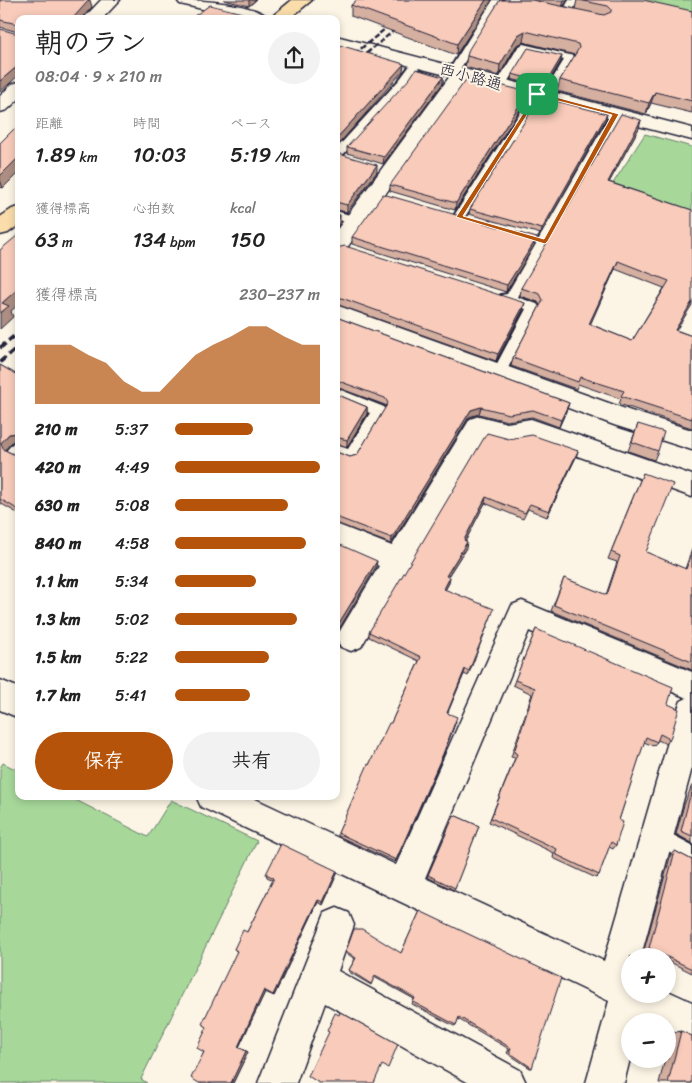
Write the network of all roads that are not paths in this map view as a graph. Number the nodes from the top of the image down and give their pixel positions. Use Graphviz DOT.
graph roads {
  1 [pos="111,0"];
  2 [pos="186,0"];
  3 [pos="303,0"];
  4 [pos="574,0"];
  5 [pos="504,1"];
  6 [pos="566,14"];
  7 [pos="96,15"];
  8 [pos="253,15"];
  9 [pos="283,15"];
  10 [pos="340,42"];
  11 [pos="418,62"];
  12 [pos="457,73"];
  13 [pos="500,84"];
  14 [pos="15,92"];
  15 [pos="542,95"];
  16 [pos="0,106"];
  17 [pos="616,114"];
  18 [pos="692,134"];
  19 [pos="340,155"];
  20 [pos="340,216"];
  21 [pos="459,217"];
  22 [pos="356,221"];
  23 [pos="340,247"];
  24 [pos="492,294"];
  25 [pos="510,299"];
  26 [pos="340,314"];
  27 [pos="499,373"];
  28 [pos="340,395"];
  29 [pos="692,440"];
  30 [pos="340,452"];
  31 [pos="692,486"];
  32 [pos="340,537"];
  33 [pos="398,561"];
  34 [pos="344,635"];
  35 [pos="692,686"];
  36 [pos="692,711"];
  37 [pos="230,800"];
  38 [pos="249,804"];
  39 [pos="656,835"];
  40 [pos="692,855"];
  41 [pos="404,887"];
  42 [pos="337,925"];
  43 [pos="635,948"];
  44 [pos="317,979"];
  45 [pos="621,987"];
  46 [pos="624,1003"];
  47 [pos="654,1003"];
  48 [pos="692,1021"];
  49 [pos="277,1083"];
  50 [pos="507,1083"];
  51 [pos="606,1083"];
  1 -- 7 [label="street"];
  2 -- 8 [label="street"];
  3 -- 9 [label="main road"];
  4 -- 6 [label="lane"];
  5 -- 12 [label="lane"];
  10 -- 11 [label="street, 西小路通"];
  11 -- 12 [label="street, 西小路通"];
  11 -- 19 [label="lane"];
  12 -- 13 [label="street, 西小路通"];
  12 -- 22 [label="street"];
  13 -- 15 [label="street, 西小路通"];
  13 -- 15 [label="lane"];
  14 -- 16 [label="street"];
  15 -- 17 [label="street, 西小路通"];
  15 -- 21 [label="lane"];
  17 -- 18 [label="street, 西小路通"];
  17 -- 25 [label="lane"];
  20 -- 22 [label="lane"];
  22 -- 23 [label="street"];
  24 -- 25 [label="lane"];
  25 -- 27 [label="lane"];
  26 -- 27 [label="street"];
  27 -- 29 [label="street"];
  28 -- 30 [label="lane"];
  31 -- 33 [label="street"];
  32 -- 33 [label="street"];
  33 -- 34 [label="street"];
  35 -- 41 [label="street"];
  36 -- 39 [label="street"];
  37 -- 38 [label="street"];
  38 -- 41 [label="street"];
  39 -- 40 [label="lane"];
  39 -- 43 [label="street"];
  41 -- 45 [label="street"];
  42 -- 44 [label="street"];
  44 -- 49 [label="street"];
  44 -- 50 [label="street"];
  46 -- 51 [label="street"];
  47 -- 48 [label="street"];
}
